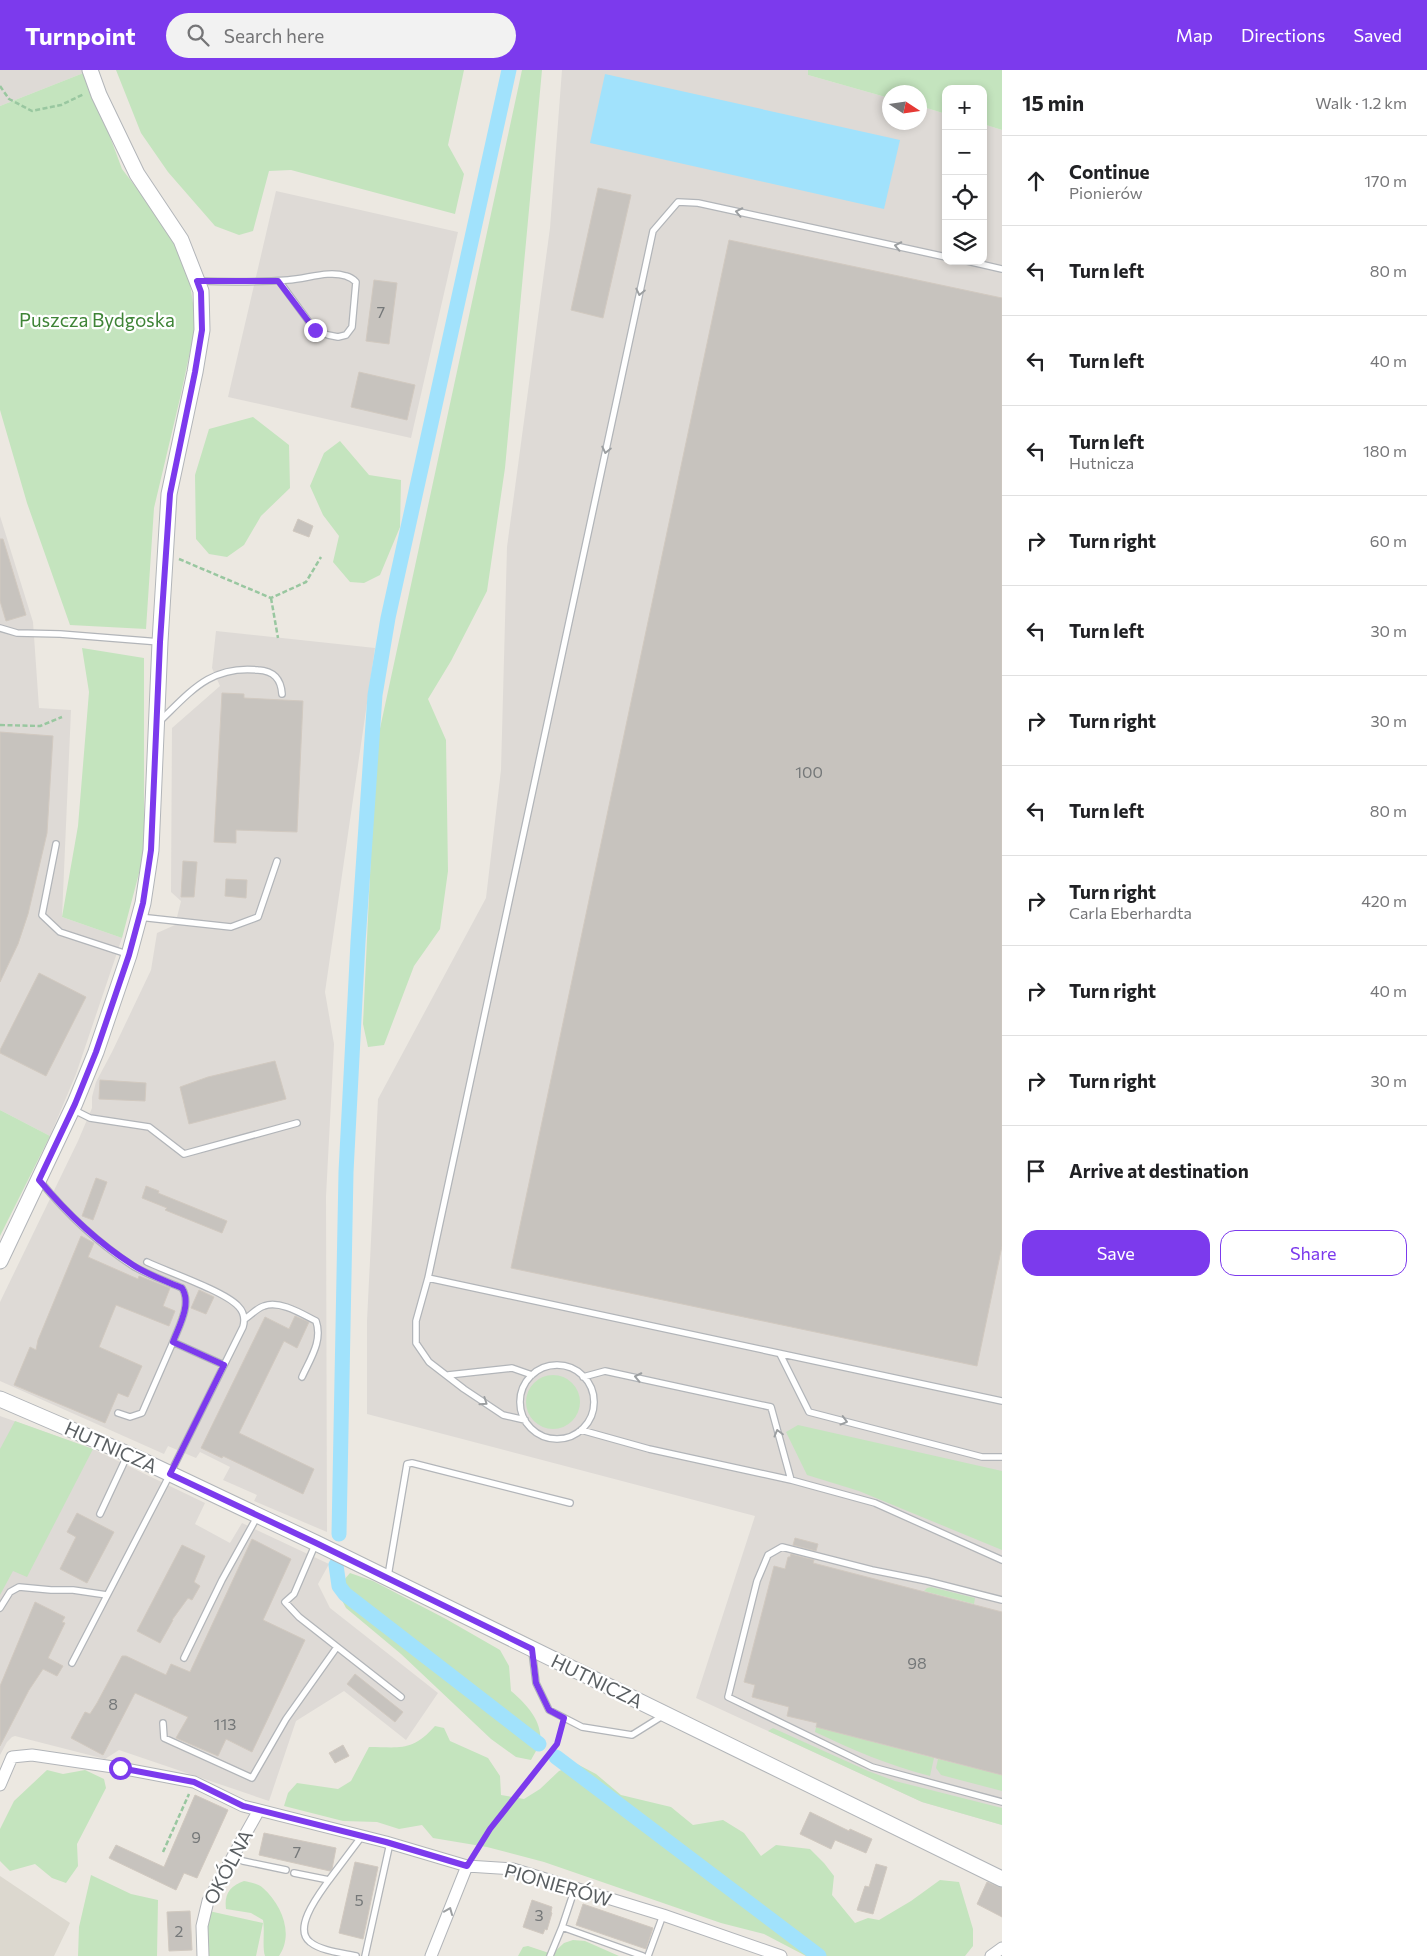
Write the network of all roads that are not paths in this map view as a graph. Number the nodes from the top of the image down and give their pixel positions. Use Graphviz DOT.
graph roads {
  1 [pos="90,70"];
  2 [pos="942,256"];
  3 [pos="984,265"];
  4 [pos="1002,269"];
  5 [pos="197,281"];
  6 [pos="278,281"];
  7 [pos="0,628"];
  8 [pos="160,642"];
  9 [pos="282,694"];
  10 [pos="156,724"];
  11 [pos="56,844"];
  12 [pos="277,861"];
  13 [pos="139,917"];
  14 [pos="129,955"];
  15 [pos="72,1109"];
  16 [pos="297,1123"];
  17 [pos="39,1180"];
  18 [pos="0,1261"];
  19 [pos="147,1262"];
  20 [pos="428,1278"];
  21 [pos="245,1319"];
  22 [pos="173,1342"];
  23 [pos="780,1354"];
  24 [pos="224,1365"];
  25 [pos="448,1375"];
  26 [pos="532,1375"];
  27 [pos="583,1376"];
  28 [pos="302,1377"];
  29 [pos="0,1399"];
  30 [pos="1002,1401"];
  31 [pos="118,1414"];
  32 [pos="525,1420"];
  33 [pos="581,1430"];
  34 [pos="128,1454"];
  35 [pos="1002,1457"];
  36 [pos="170,1474"];
  37 [pos="791,1480"];
  38 [pos="570,1502"];
  39 [pos="100,1514"];
  40 [pos="258,1515"];
  41 [pos="316,1543"];
  42 [pos="1002,1560"];
  43 [pos="388,1578"];
  44 [pos="107,1595"];
  45 [pos="1002,1600"];
  46 [pos="0,1608"];
  47 [pos="337,1647"];
  48 [pos="532,1649"];
  49 [pos="184,1658"];
  50 [pos="72,1663"];
  51 [pos="401,1697"];
  52 [pos="666,1714"];
  53 [pos="164,1723"];
  54 [pos="0,1784"];
  55 [pos="1002,1802"];
  56 [pos="259,1810"];
  57 [pos="362,1836"];
  58 [pos="390,1843"];
  59 [pos="234,1856"];
  60 [pos="467,1866"];
  61 [pos="286,1870"];
  62 [pos="294,1872"];
  63 [pos="1002,1879"];
  64 [pos="329,1880"];
  65 [pos="575,1888"];
  66 [pos="663,1915"];
  67 [pos="562,1927"];
  68 [pos="1002,1948"];
  69 [pos="202,1956"];
  70 [pos="356,1956"];
  71 [pos="365,1956"];
  72 [pos="432,1956"];
  73 [pos="550,1956"];
  74 [pos="643,1956"];
  75 [pos="648,1956"];
  76 [pos="781,1956"];
  77 [pos="991,1956"];
  1 -- 5 [label="street"];
  2 -- 20 [label="lane, one-way"];
  3 -- 4 [label="lane"];
  5 -- 6 [label="lane"];
  5 -- 8 [label="street"];
  6 -- 6 [label="lane"];
  7 -- 8 [label="lane"];
  8 -- 10 [label="street"];
  9 -- 10 [label="lane"];
  10 -- 13 [label="street"];
  11 -- 14 [label="lane"];
  12 -- 13 [label="lane"];
  13 -- 14 [label="street"];
  14 -- 15 [label="street"];
  15 -- 16 [label="lane"];
  15 -- 17 [label="street"];
  17 -- 18 [label="street"];
  17 -- 22 [label="lane"];
  19 -- 21 [label="lane"];
  20 -- 23 [label="lane"];
  20 -- 25 [label="lane"];
  21 -- 24 [label="lane"];
  21 -- 28 [label="lane"];
  22 -- 24 [label="lane"];
  22 -- 31 [label="lane"];
  23 -- 30 [label="lane"];
  23 -- 35 [label="lane, one-way"];
  24 -- 36 [label="lane"];
  25 -- 26 [label="lane"];
  25 -- 32 [label="lane, one-way"];
  26 -- 27 [label="lane"];
  26 -- 32 [label="lane"];
  27 -- 33 [label="lane"];
  37 -- 27 [label="lane, one-way"];
  29 -- 34 [label="street, HUTNICZA"];
  32 -- 33 [label="lane"];
  33 -- 37 [label="lane"];
  34 -- 36 [label="street, HUTNICZA"];
  34 -- 39 [label="lane"];
  36 -- 40 [label="street, HUTNICZA"];
  36 -- 44 [label="lane"];
  37 -- 42 [label="lane"];
  38 -- 43 [label="lane"];
  40 -- 41 [label="street, HUTNICZA"];
  40 -- 49 [label="lane"];
  41 -- 43 [label="street, HUTNICZA"];
  41 -- 47 [label="lane"];
  43 -- 48 [label="street, HUTNICZA"];
  44 -- 46 [label="lane"];
  44 -- 50 [label="lane"];
  45 -- 55 [label="lane"];
  47 -- 51 [label="lane"];
  47 -- 53 [label="lane"];
  48 -- 52 [label="street, HUTNICZA"];
  48 -- 52 [label="lane"];
  52 -- 63 [label="street, HUTNICZA"];
  54 -- 56 [label="street, PIONIERÓW"];
  56 -- 57 [label="street, PIONIERÓW"];
  56 -- 59 [label="street, OKÓLNA"];
  57 -- 58 [label="street, PIONIERÓW"];
  57 -- 64 [label="lane"];
  58 -- 60 [label="street, PIONIERÓW"];
  58 -- 71 [label="lane"];
  59 -- 61 [label="lane"];
  59 -- 69 [label="street, OKÓLNA"];
  60 -- 65 [label="street, PIONIERÓW"];
  72 -- 60 [label="street, one-way"];
  62 -- 64 [label="lane"];
  64 -- 70 [label="lane"];
  65 -- 66 [label="street, PIONIERÓW"];
  65 -- 67 [label="lane"];
  66 -- 75 [label="lane"];
  66 -- 76 [label="street, PIONIERÓW"];
  67 -- 73 [label="lane"];
  67 -- 74 [label="lane"];
  68 -- 77 [label="street"];
}
